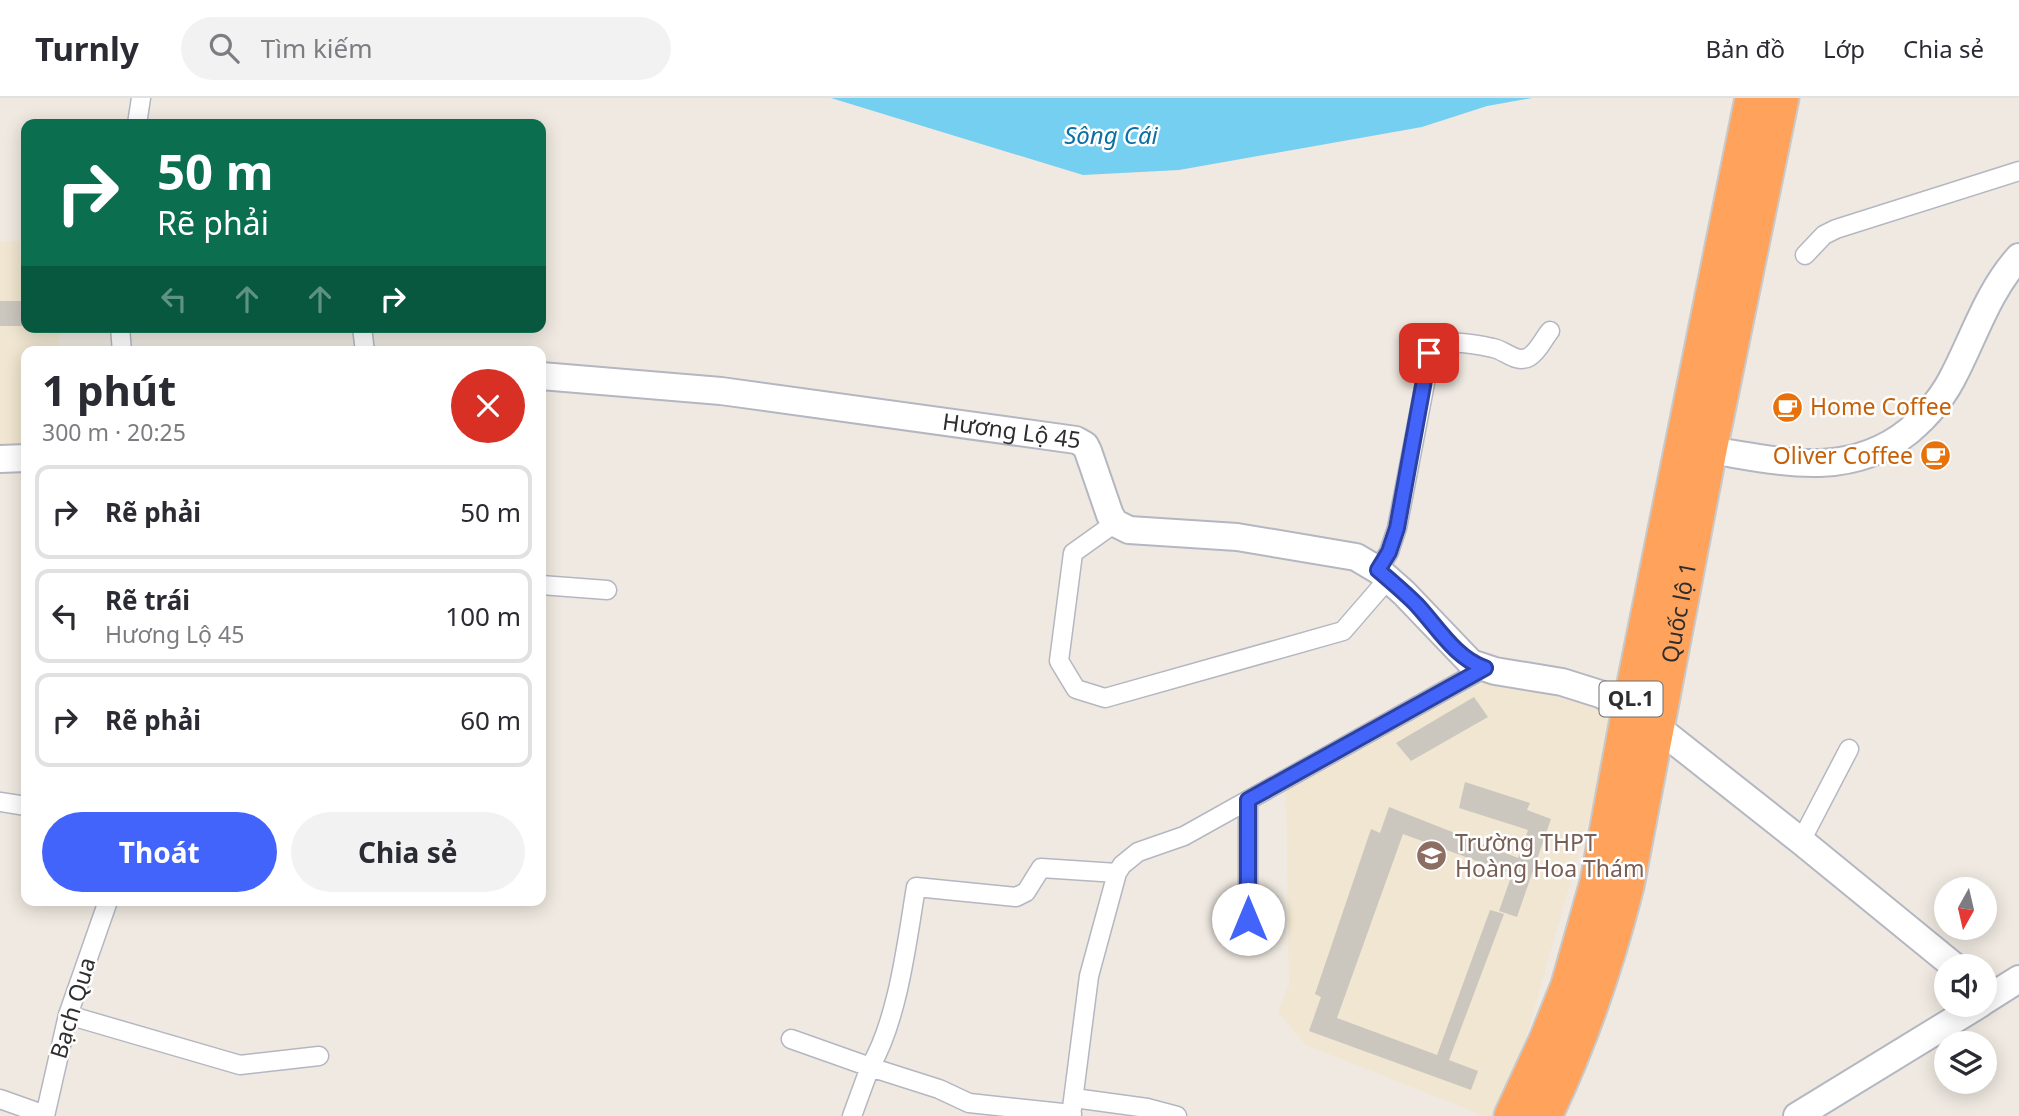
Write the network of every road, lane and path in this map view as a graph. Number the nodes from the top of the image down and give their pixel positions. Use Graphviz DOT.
graph roads {
  1 [pos="141,98"];
  2 [pos="1752,98"];
  3 [pos="1782,98"];
  4 [pos="138,119"];
  5 [pos="2019,171"];
  6 [pos="1805,255"];
  7 [pos="2019,257"];
  8 [pos="1731,268"];
  9 [pos="1550,331"];
  10 [pos="546,376"];
  11 [pos="1710,450"];
  12 [pos="21,458"];
  13 [pos="0,459"];
  14 [pos="1115,523"];
  15 [pos="1383,574"];
  16 [pos="546,585"];
  17 [pos="607,590"];
  18 [pos="1485,668"];
  19 [pos="1629,708"];
  20 [pos="1658,728"];
  21 [pos="1849,749"];
  22 [pos="1248,800"];
  23 [pos="0,802"];
  24 [pos="21,805"];
  25 [pos="1801,841"];
  26 [pos="1117,873"];
  27 [pos="106,906"];
  28 [pos="1248,919"];
  29 [pos="1939,954"];
  30 [pos="2019,979"];
  31 [pos="1997,991"];
  32 [pos="68,1015"];
  33 [pos="1955,1017"];
  34 [pos="791,1040"];
  35 [pos="319,1056"];
  36 [pos="870,1067"];
  37 [pos="0,1099"];
  38 [pos="1072,1109"];
  39 [pos="45,1115"];
  40 [pos="852,1116"];
  41 [pos="1177,1116"];
  42 [pos="1511,1116"];
  43 [pos="1545,1116"];
  44 [pos="1797,1116"];
  1 -- 4 [label="street"];
  2 -- 8 [label="highway, QL.1"];
  3 -- 8 [label="highway, QL.1"];
  5 -- 6 [label="street"];
  7 -- 11 [label="street"];
  8 -- 11 [label="highway, Quốc lộ 1 / QL.1"];
  8 -- 19 [label="highway, Quốc lộ 1 / QL.1"];
  9 -- 15 [label="street"];
  10 -- 14 [label="street, Hương Lộ 45"];
  11 -- 20 [label="highway, Quốc lộ 1 / QL.1"];
  12 -- 13 [label="street"];
  14 -- 15 [label="street"];
  14 -- 15 [label="street"];
  15 -- 18 [label="street"];
  16 -- 17 [label="street"];
  18 -- 19 [label="street"];
  18 -- 22 [label="street"];
  19 -- 20 [label="street"];
  19 -- 42 [label="highway, Quốc lộ 1 / QL.1"];
  20 -- 25 [label="street"];
  20 -- 43 [label="highway, Quốc lộ 1 / QL.1"];
  21 -- 25 [label="street"];
  22 -- 26 [label="street"];
  22 -- 28 [label="street"];
  23 -- 24 [label="street"];
  25 -- 29 [label="street"];
  26 -- 36 [label="street"];
  26 -- 38 [label="street"];
  27 -- 32 [label="street, Bạch Qua"];
  30 -- 31 [label="street"];
  32 -- 35 [label="street"];
  32 -- 39 [label="street, Bạch Qua"];
  33 -- 44 [label="street"];
  34 -- 36 [label="street"];
  36 -- 38 [label="street"];
  36 -- 40 [label="street"];
  37 -- 39 [label="street"];
  38 -- 41 [label="street"];
}
